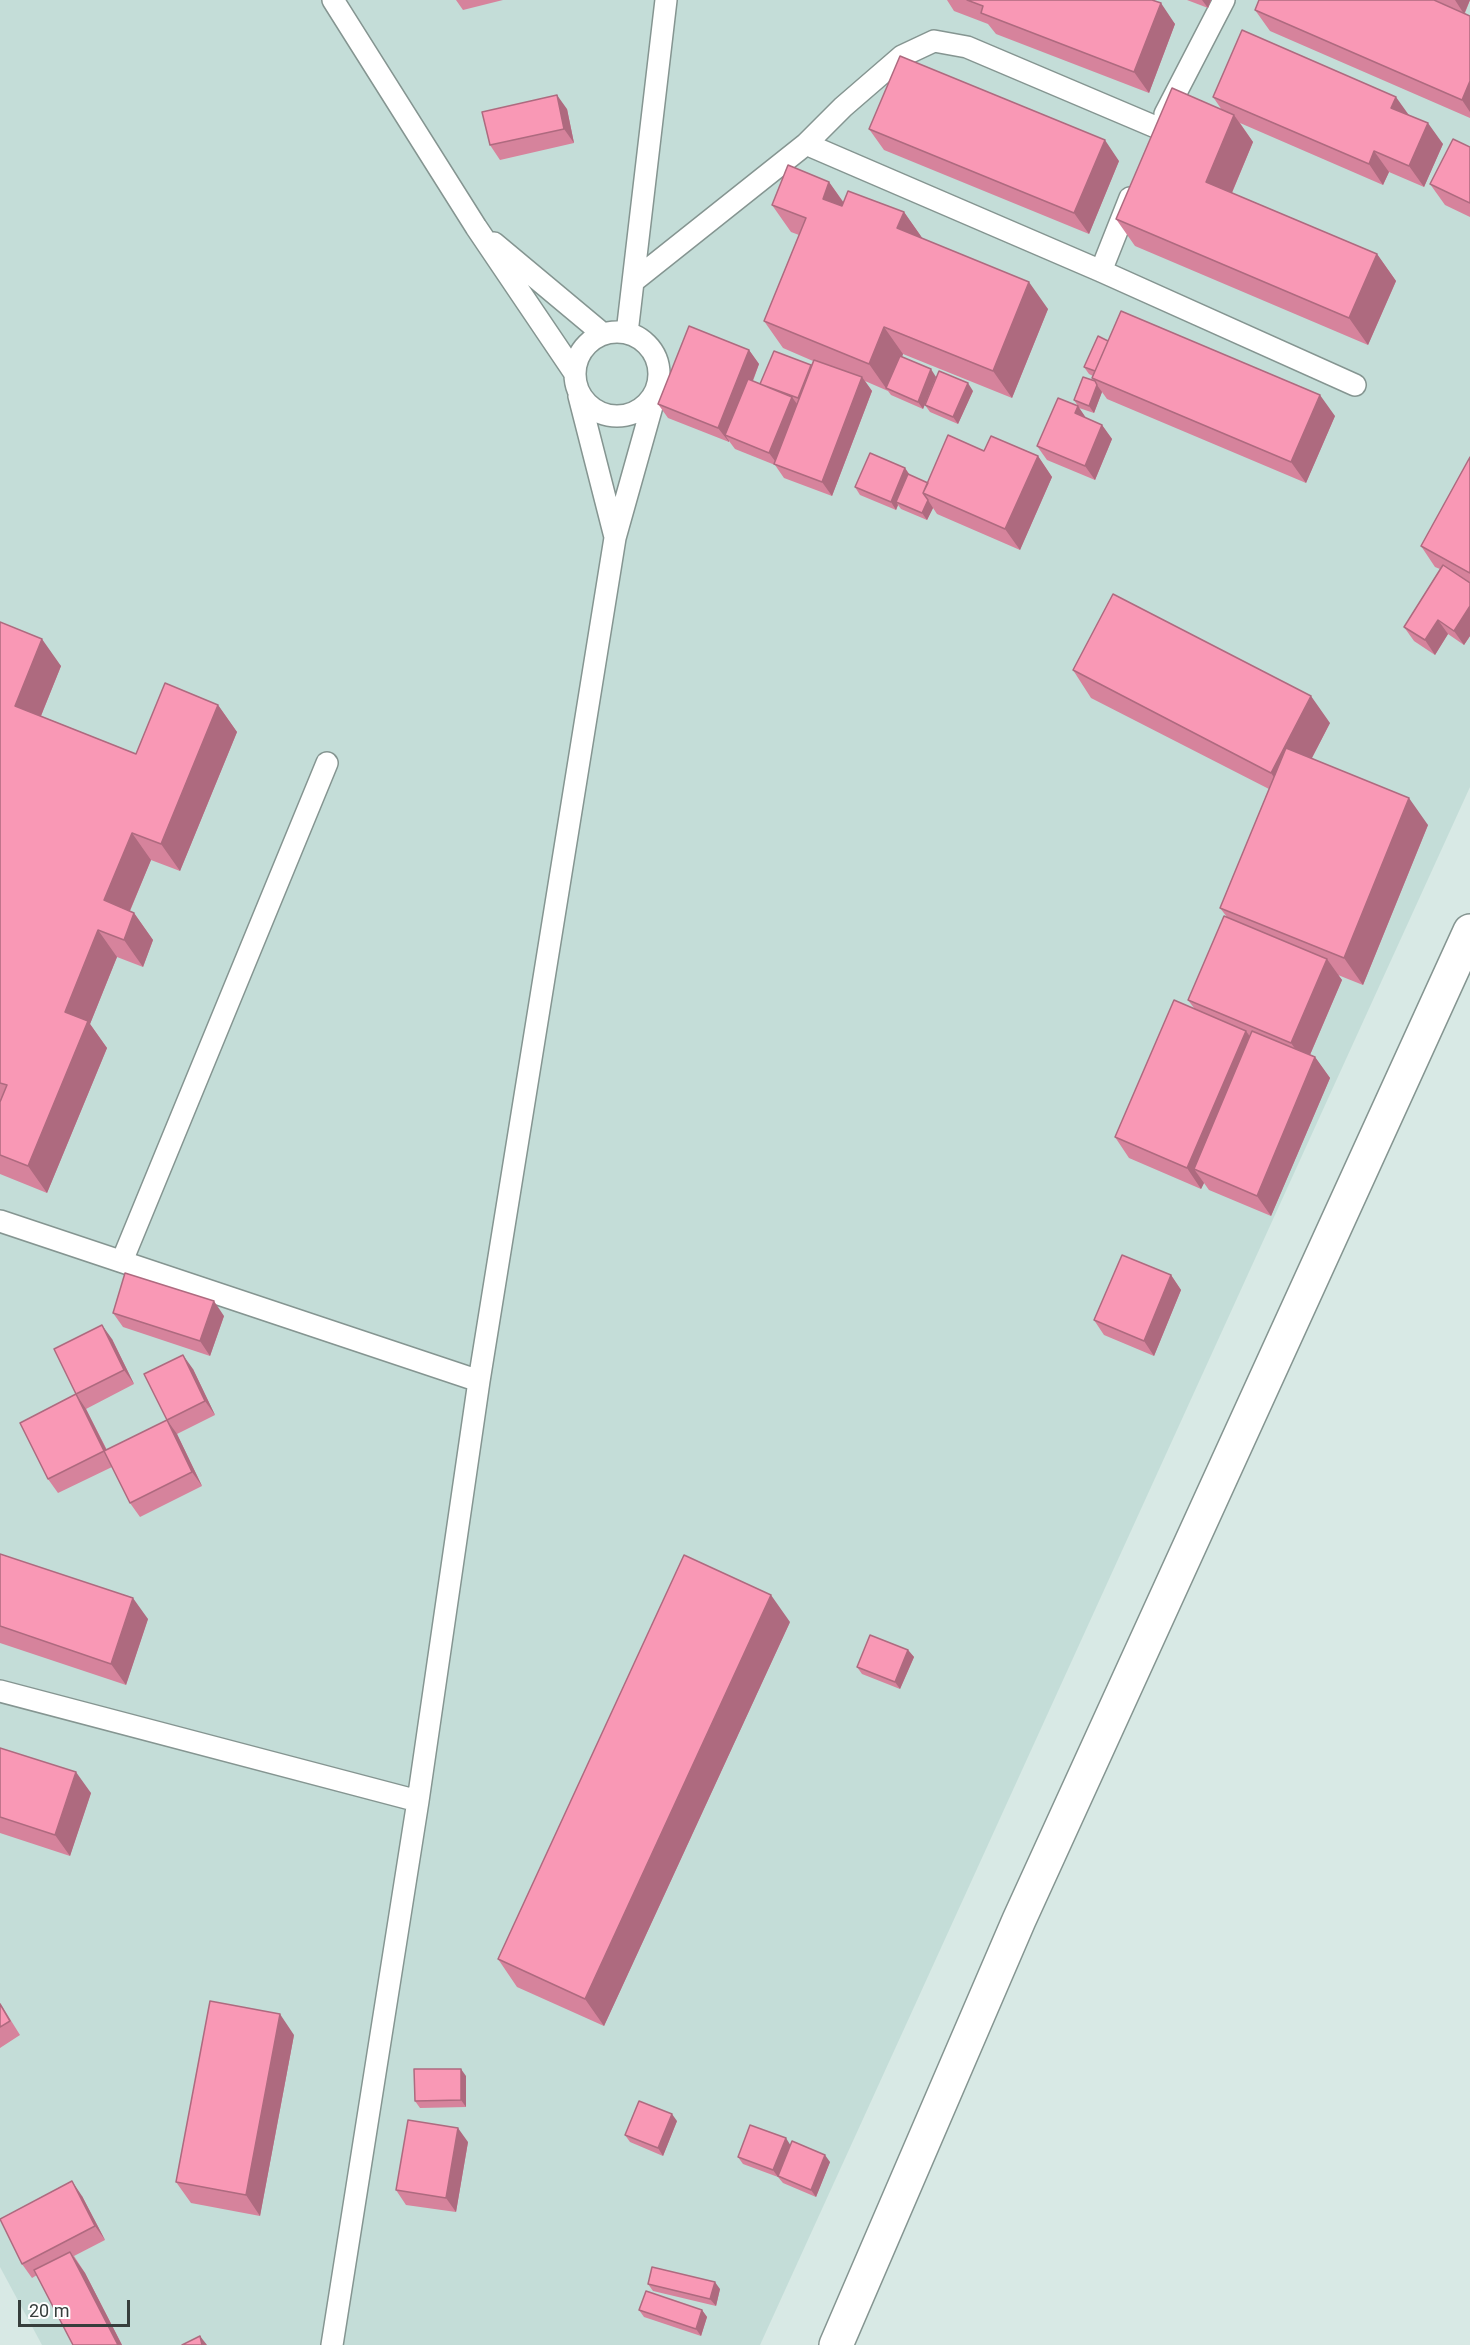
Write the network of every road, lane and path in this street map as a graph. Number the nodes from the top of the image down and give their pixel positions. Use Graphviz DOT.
graph roads {
  1 [pos="333,0"];
  2 [pos="666,0"];
  3 [pos="1224,0"];
  4 [pos="1158,128"];
  5 [pos="806,144"];
  6 [pos="1149,150"];
  7 [pos="1136,183"];
  8 [pos="476,227"];
  9 [pos="1101,271"];
  10 [pos="635,280"];
  11 [pos="627,333"];
  12 [pos="603,334"];
  13 [pos="575,379"];
  14 [pos="1356,385"];
  15 [pos="656,392"];
  16 [pos="615,538"];
  17 [pos="327,763"];
  18 [pos="1470,931"];
  19 [pos="0,1221"];
  20 [pos="122,1261"];
  21 [pos="479,1381"];
  22 [pos="0,1690"];
  23 [pos="418,1801"];
  24 [pos="332,2345"];
  25 [pos="836,2345"];
  1 -- 8 [label="lane"];
  2 -- 10 [label="lane"];
  3 -- 4 [label="lane"];
  4 -- 5 [label="lane"];
  4 -- 6 [label="lane"];
  5 -- 9 [label="lane"];
  5 -- 10 [label="lane"];
  7 -- 9 [label="lane"];
  8 -- 12 [label="lane"];
  8 -- 13 [label="lane"];
  9 -- 14 [label="lane"];
  10 -- 11 [label="lane"];
  11 -- 12 [label="lane"];
  11 -- 15 [label="lane"];
  12 -- 13 [label="lane"];
  13 -- 15 [label="lane"];
  13 -- 16 [label="lane"];
  15 -- 16 [label="lane"];
  16 -- 21 [label="lane"];
  17 -- 20 [label="lane"];
  18 -- 25 [label="street"];
  19 -- 20 [label="lane"];
  20 -- 21 [label="lane"];
  21 -- 23 [label="lane"];
  22 -- 23 [label="lane"];
  23 -- 24 [label="lane"];
}
